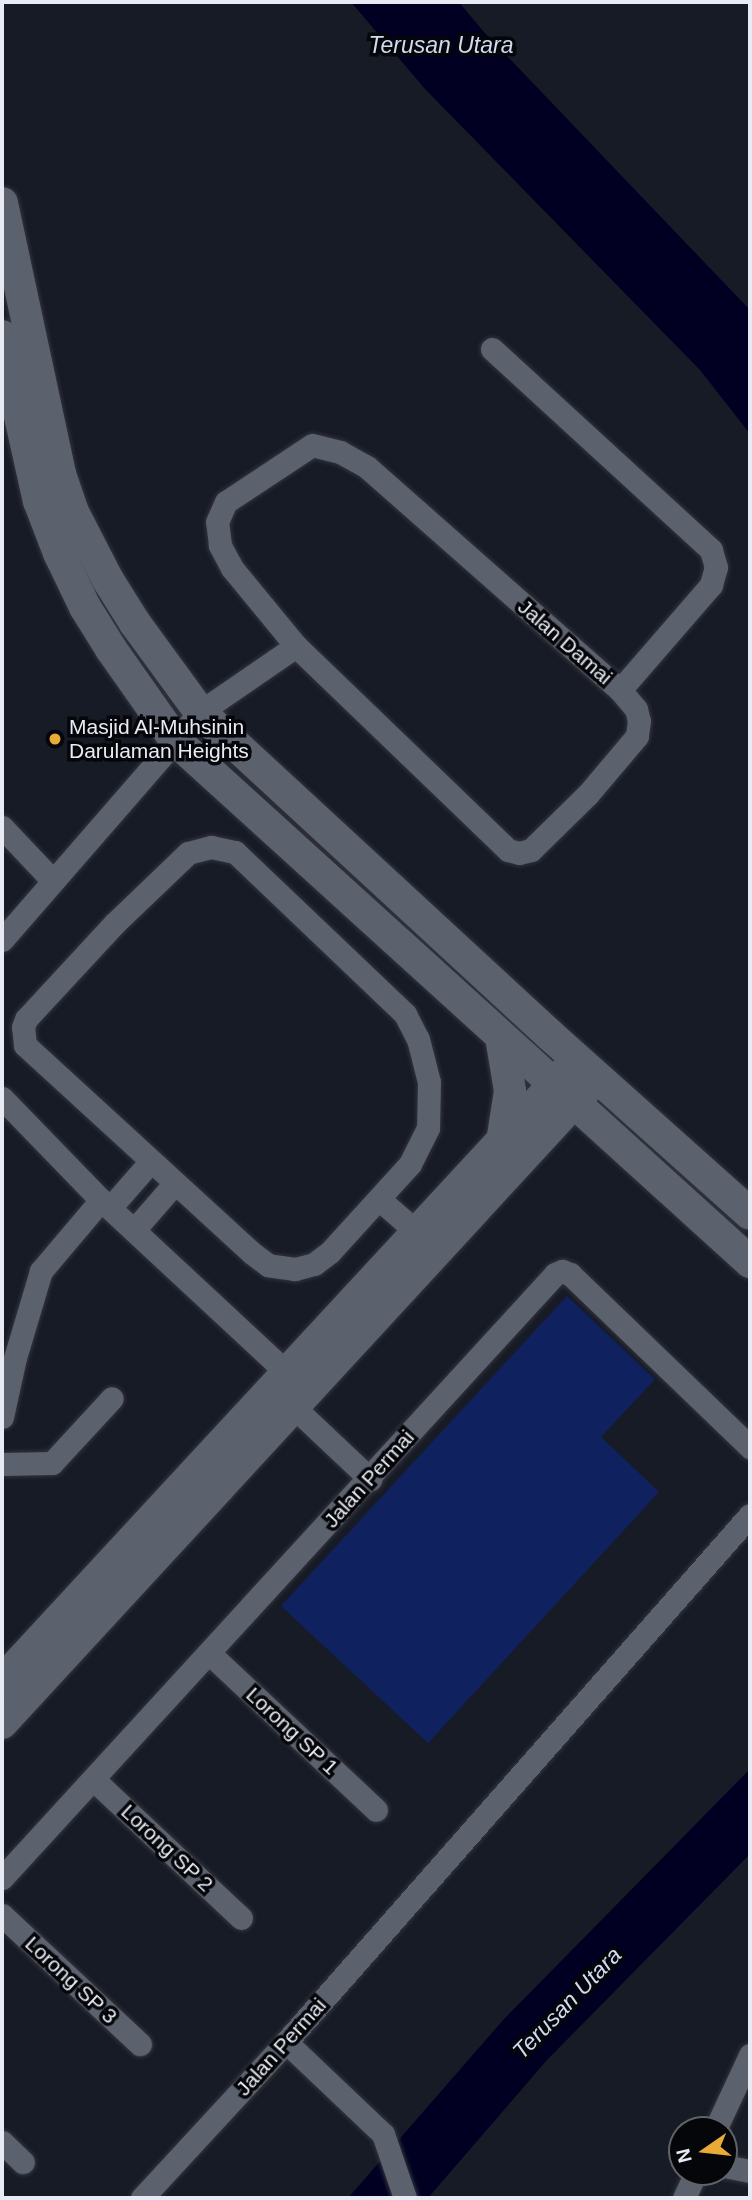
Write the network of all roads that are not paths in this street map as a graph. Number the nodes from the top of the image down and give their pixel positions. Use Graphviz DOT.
graph roads {
  1 [pos="2,203"];
  2 [pos="2,336"];
  3 [pos="492,349"];
  4 [pos="296,646"];
  5 [pos="620,690"];
  6 [pos="200,712"];
  7 [pos="176,740"];
  8 [pos="2,827"];
  9 [pos="53,881"];
  10 [pos="2,940"];
  11 [pos="501,1037"];
  12 [pos="587,1069"];
  13 [pos="564,1094"];
  14 [pos="2,1098"];
  15 [pos="502,1142"];
  16 [pos="151,1161"];
  17 [pos="175,1183"];
  18 [pos="380,1200"];
  19 [pos="106,1204"];
  20 [pos="750,1214"];
  21 [pos="134,1230"];
  22 [pos="418,1233"];
  23 [pos="750,1262"];
  24 [pos="291,1391"];
  25 [pos="112,1398"];
  26 [pos="2,1417"];
  27 [pos="750,1447"];
  28 [pos="2,1464"];
  29 [pos="370,1479"];
  30 [pos="750,1515"];
  31 [pos="209,1653"];
  32 [pos="2,1681"];
  33 [pos="2,1723"];
  34 [pos="93,1779"];
  35 [pos="376,1810"];
  36 [pos="2,1878"];
  37 [pos="2,1916"];
  38 [pos="242,1918"];
  39 [pos="286,2042"];
  40 [pos="140,2044"];
  41 [pos="750,2055"];
  42 [pos="722,2116"];
  43 [pos="2,2142"];
  44 [pos="23,2162"];
  45 [pos="142,2198"];
  46 [pos="405,2198"];
  1 -- 6 [label="street"];
  2 -- 7 [label="street"];
  3 -- 5 [label="street"];
  4 -- 5 [label="street, Jalan Damai"];
  4 -- 5 [label="street, Jalan Damai"];
  4 -- 6 [label="street"];
  6 -- 7 [label="street"];
  6 -- 12 [label="street"];
  7 -- 9 [label="street"];
  7 -- 11 [label="street"];
  8 -- 9 [label="street"];
  9 -- 10 [label="street"];
  11 -- 13 [label="street"];
  11 -- 15 [label="street"];
  12 -- 13 [label="street"];
  12 -- 20 [label="street"];
  13 -- 15 [label="street"];
  13 -- 23 [label="street"];
  13 -- 24 [label="street"];
  14 -- 19 [label="street"];
  15 -- 22 [label="street"];
  16 -- 17 [label="street"];
  16 -- 18 [label="street"];
  16 -- 19 [label="street"];
  17 -- 18 [label="street"];
  17 -- 21 [label="street"];
  18 -- 22 [label="street"];
  19 -- 21 [label="street"];
  19 -- 26 [label="street"];
  21 -- 24 [label="street"];
  22 -- 24 [label="street"];
  24 -- 29 [label="street"];
  24 -- 32 [label="street"];
  24 -- 33 [label="street"];
  25 -- 28 [label="street"];
  27 -- 29 [label="street, Jalan Permai"];
  29 -- 31 [label="street, Jalan Permai"];
  30 -- 39 [label="street, Jalan Permai"];
  31 -- 34 [label="street, Jalan Permai"];
  31 -- 35 [label="street, Lorong SP 1"];
  34 -- 36 [label="street, Jalan Permai"];
  34 -- 38 [label="street, Lorong SP 2"];
  37 -- 40 [label="street, Lorong SP 3"];
  39 -- 45 [label="street, Jalan Permai"];
  39 -- 46 [label="street"];
  41 -- 42 [label="street"];
  43 -- 44 [label="street"];
}
